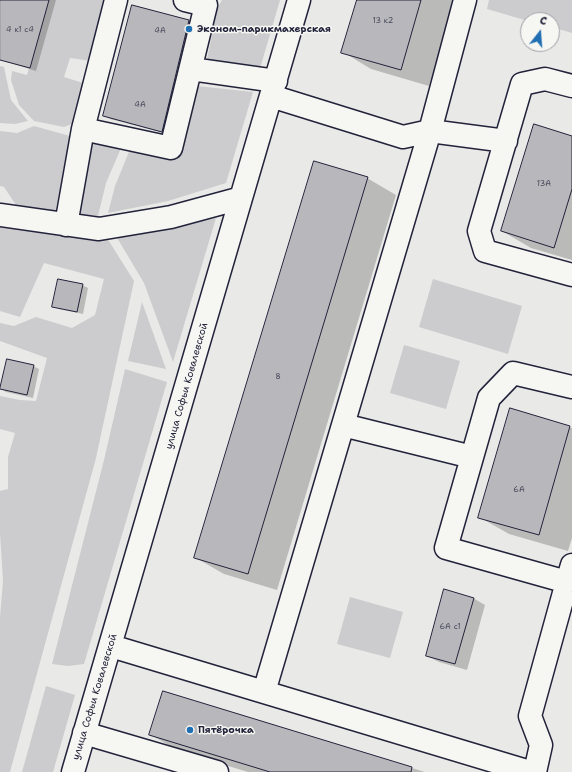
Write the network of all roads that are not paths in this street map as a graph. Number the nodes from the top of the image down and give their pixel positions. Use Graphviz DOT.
graph roads {
  1 [pos="116,0"];
  2 [pos="185,0"];
  3 [pos="299,0"];
  4 [pos="465,0"];
  5 [pos="191,69"];
  6 [pos="572,86"];
  7 [pos="273,89"];
  8 [pos="83,129"];
  9 [pos="430,131"];
  10 [pos="506,141"];
  11 [pos="241,198"];
  12 [pos="0,215"];
  13 [pos="66,225"];
  14 [pos="572,275"];
  15 [pos="572,388"];
  16 [pos="343,426"];
  17 [pos="472,457"];
  18 [pos="570,574"];
  19 [pos="111,646"];
  20 [pos="264,692"];
  21 [pos="84,732"];
  22 [pos="73,772"];
  23 [pos="217,772"];
  24 [pos="530,772"];
  25 [pos="535,772"];
  1 -- 8 [label="street"];
  2 -- 5 [label="street"];
  3 -- 7 [label="street, улица Софьи Ковалевской"];
  4 -- 9 [label="street"];
  5 -- 7 [label="street"];
  5 -- 8 [label="street"];
  6 -- 10 [label="street"];
  7 -- 9 [label="street"];
  7 -- 11 [label="street, улица Софьи Ковалевской"];
  8 -- 13 [label="street"];
  9 -- 10 [label="street"];
  9 -- 16 [label="street"];
  10 -- 14 [label="street"];
  11 -- 13 [label="street"];
  11 -- 19 [label="street, улица Софьи Ковалевской"];
  12 -- 13 [label="street"];
  15 -- 17 [label="street"];
  16 -- 17 [label="street"];
  16 -- 20 [label="street"];
  17 -- 18 [label="street"];
  18 -- 25 [label="street"];
  19 -- 20 [label="street"];
  19 -- 21 [label="street, улица Софьи Ковалевской"];
  20 -- 24 [label="street"];
  21 -- 22 [label="street, улица Софьи Ковалевской"];
  21 -- 23 [label="street"];
}
